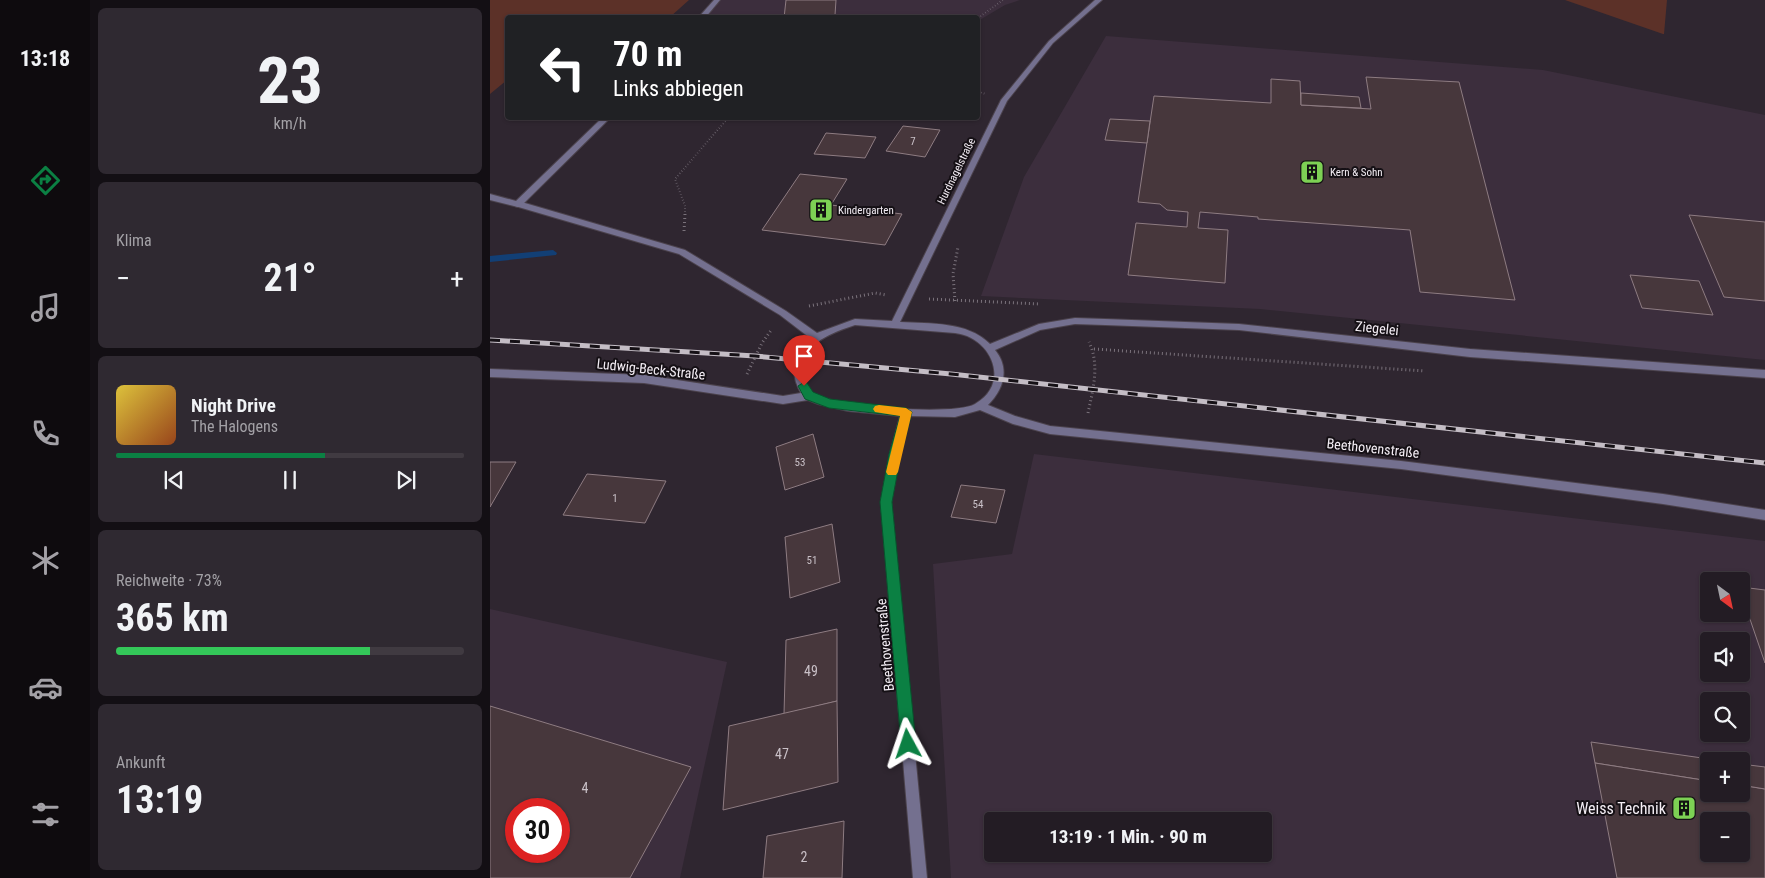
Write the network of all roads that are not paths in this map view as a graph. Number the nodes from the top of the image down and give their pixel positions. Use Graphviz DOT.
graph roads {
  1 [pos="717,0"];
  2 [pos="1099,0"];
  3 [pos="703,15"];
  4 [pos="604,120"];
  5 [pos="490,197"];
  6 [pos="518,204"];
  7 [pos="895,324"];
  8 [pos="816,338"];
  9 [pos="990,348"];
  10 [pos="490,372"];
  11 [pos="1765,374"];
  12 [pos="809,396"];
  13 [pos="980,406"];
  14 [pos="906,412"];
  15 [pos="1765,515"];
  16 [pos="920,878"];
  1 -- 3 [label="street"];
  2 -- 7 [label="street, Hurdnagelstraße"];
  4 -- 6 [label="street"];
  5 -- 6 [label="street"];
  6 -- 8 [label="street"];
  7 -- 8 [label="street"];
  7 -- 9 [label="street"];
  8 -- 12 [label="street"];
  9 -- 11 [label="street, Ziegelei"];
  9 -- 13 [label="street"];
  10 -- 12 [label="street, Ludwig-Beck-Straße"];
  12 -- 14 [label="street"];
  13 -- 14 [label="street"];
  13 -- 15 [label="street, Beethovenstraße"];
  14 -- 16 [label="street, Beethovenstraße"];
}
